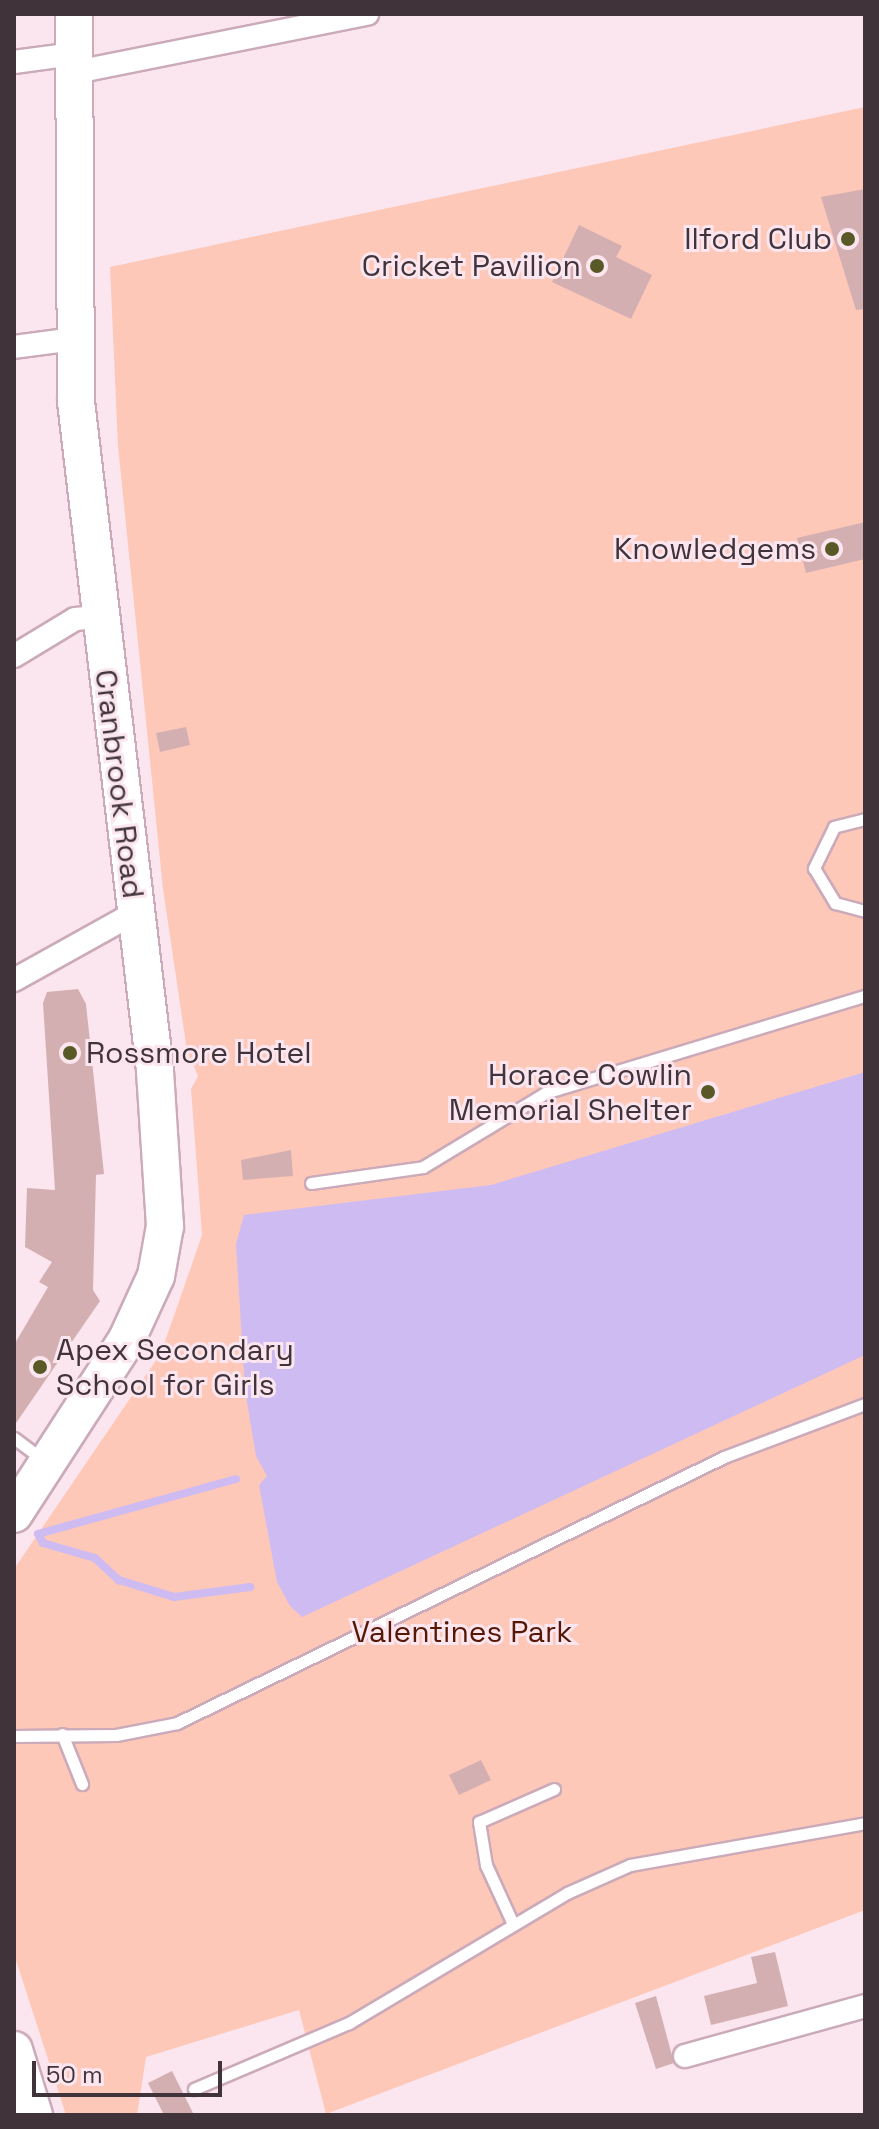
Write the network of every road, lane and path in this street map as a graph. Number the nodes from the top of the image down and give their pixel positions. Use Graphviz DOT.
graph roads {
  1 [pos="74,14"];
  2 [pos="367,14"];
  3 [pos="14,62"];
  4 [pos="75,63"];
  5 [pos="74,339"];
  6 [pos="14,347"];
  7 [pos="98,617"];
  8 [pos="14,656"];
  9 [pos="865,819"];
  10 [pos="865,911"];
  11 [pos="136,912"];
  12 [pos="14,980"];
  13 [pos="865,996"];
  14 [pos="311,1183"];
  15 [pos="865,1404"];
  16 [pos="14,1438"];
  17 [pos="47,1463"];
  18 [pos="14,1514"];
  19 [pos="62,1734"];
  20 [pos="14,1736"];
  21 [pos="82,1784"];
  22 [pos="554,1789"];
  23 [pos="865,1823"];
  24 [pos="513,1924"];
  25 [pos="865,2006"];
  26 [pos="14,2050"];
  27 [pos="685,2056"];
  28 [pos="194,2089"];
  29 [pos="34,2115"];
  1 -- 4 [label="main road, Cranbrook Road"];
  2 -- 4 [label="street"];
  3 -- 4 [label="street"];
  4 -- 5 [label="main road, Cranbrook Road"];
  5 -- 6 [label="street"];
  5 -- 7 [label="main road, Cranbrook Road"];
  7 -- 8 [label="street"];
  7 -- 11 [label="main road, Cranbrook Road"];
  9 -- 10 [label="lane"];
  11 -- 12 [label="street"];
  11 -- 17 [label="main road, Cranbrook Road"];
  13 -- 14 [label="lane"];
  15 -- 19 [label="lane"];
  16 -- 17 [label="lane"];
  17 -- 18 [label="main road, Cranbrook Road"];
  19 -- 20 [label="lane"];
  19 -- 21 [label="lane"];
  22 -- 24 [label="lane"];
  23 -- 24 [label="lane"];
  24 -- 28 [label="lane"];
  25 -- 27 [label="street"];
  26 -- 29 [label="main road"];
}
